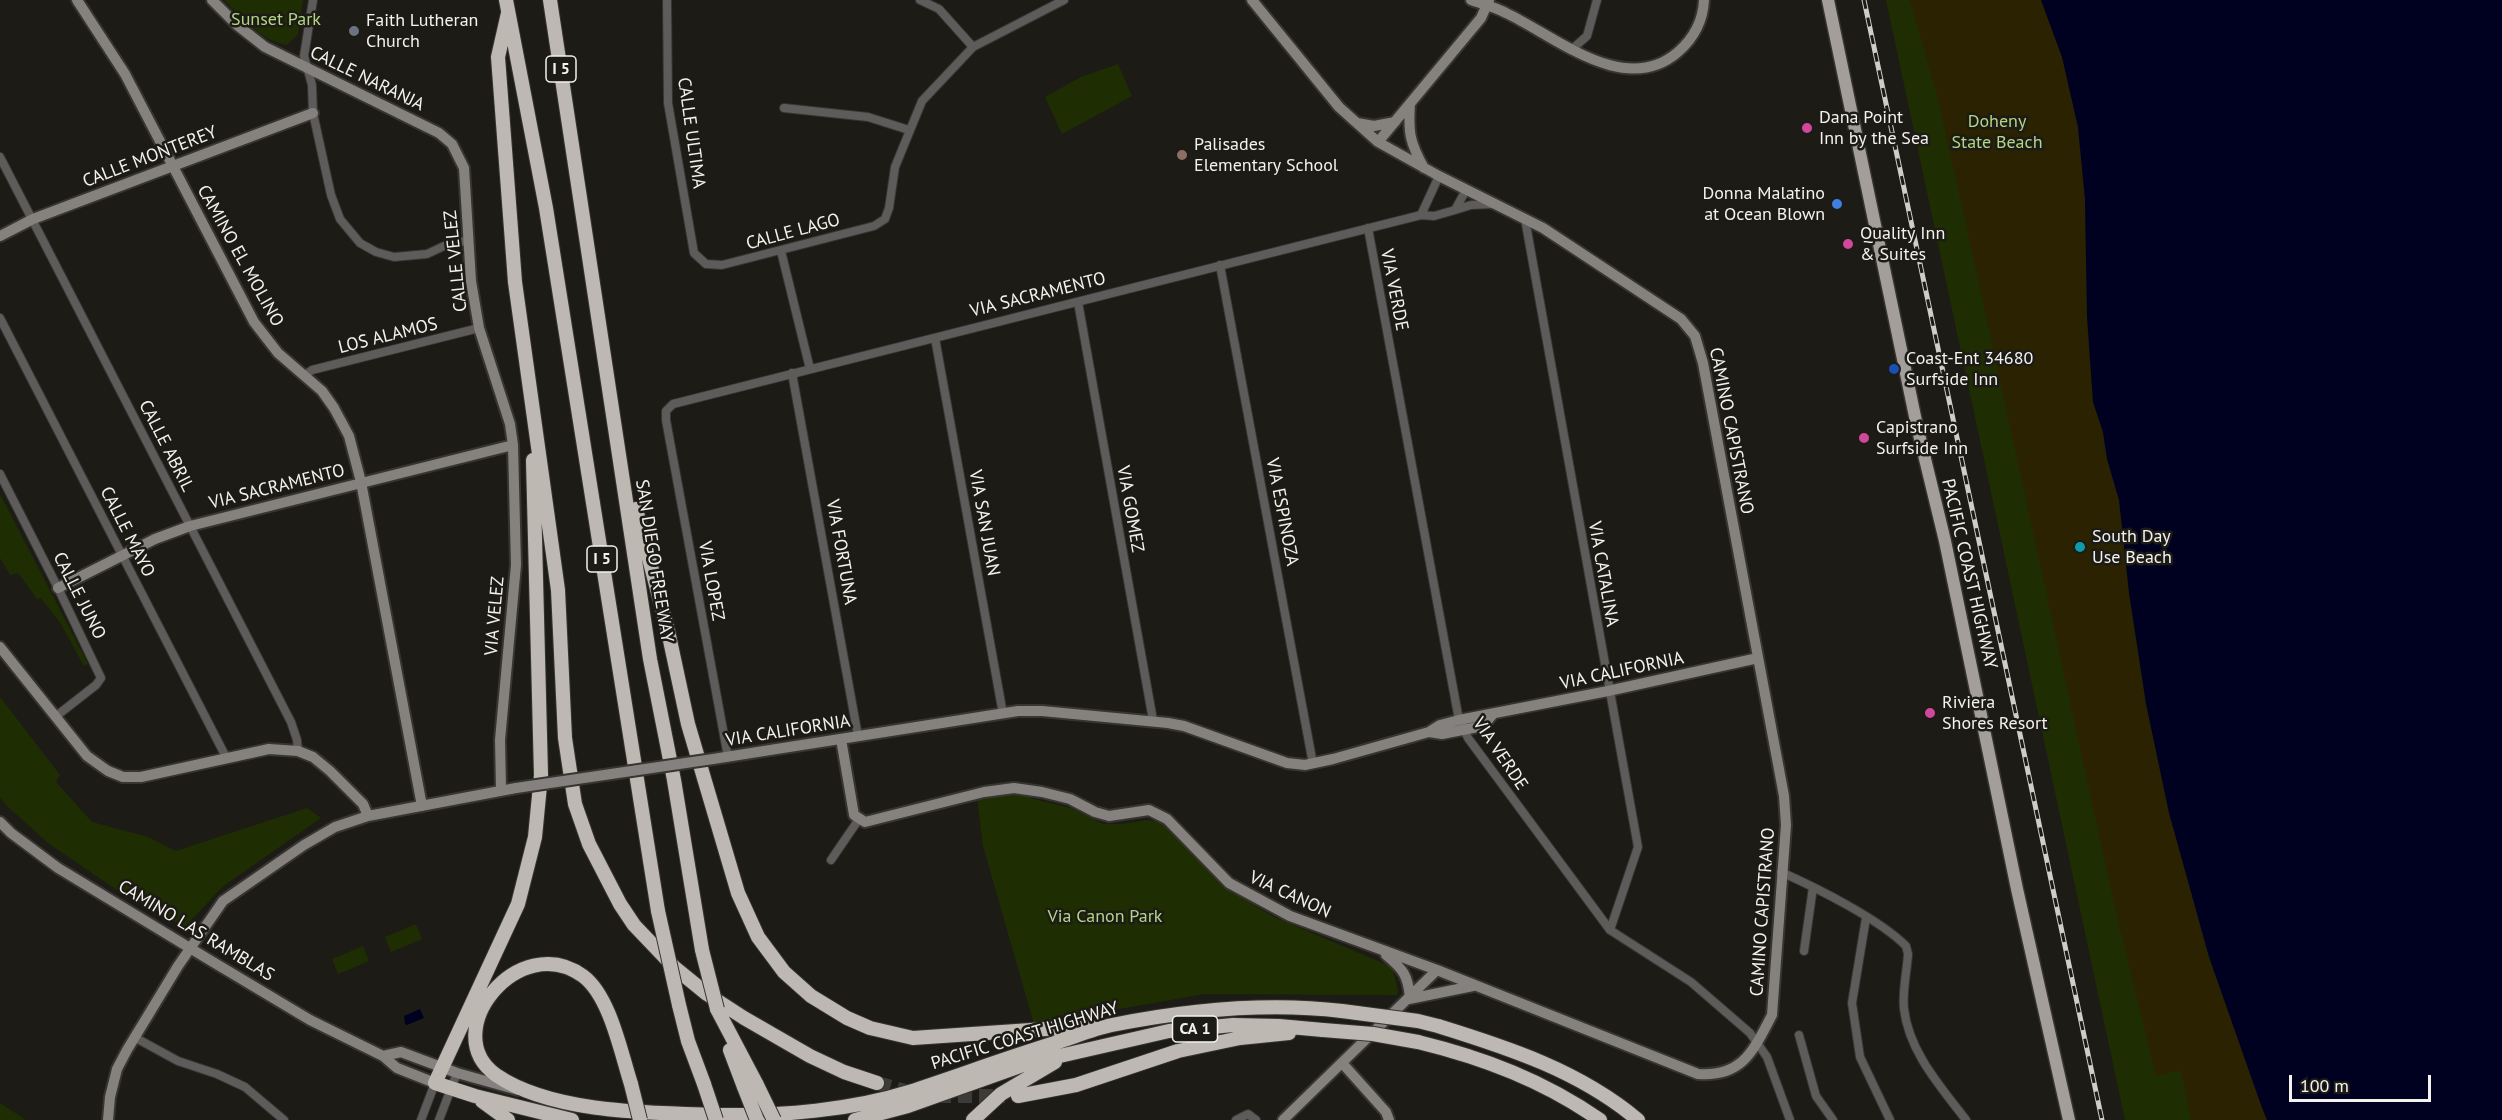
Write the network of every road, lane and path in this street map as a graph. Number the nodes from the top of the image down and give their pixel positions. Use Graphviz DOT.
graph roads {
  1 [pos="77,0"];
  2 [pos="212,0"];
  3 [pos="313,0"];
  4 [pos="550,0"];
  5 [pos="667,0"];
  6 [pos="920,0"];
  7 [pos="1064,0"];
  8 [pos="1252,0"];
  9 [pos="1471,0"];
  10 [pos="1597,0"];
  11 [pos="1704,0"];
  12 [pos="1828,0"];
  13 [pos="1488,3"];
  14 [pos="507,7"];
  15 [pos="973,47"];
  16 [pos="1571,50"];
  17 [pos="306,69"];
  18 [pos="1410,104"];
  19 [pos="784,108"];
  20 [pos="313,113"];
  21 [pos="1395,122"];
  22 [pos="1356,123"];
  23 [pos="909,130"];
  24 [pos="1378,142"];
  25 [pos="452,144"];
  26 [pos="0,156"];
  27 [pos="173,165"];
  28 [pos="1424,168"];
  29 [pos="1439,176"];
  30 [pos="1466,190"];
  31 [pos="1494,204"];
  32 [pos="1455,210"];
  33 [pos="1420,215"];
  34 [pos="33,219"];
  35 [pos="1525,219"];
  36 [pos="1368,228"];
  37 [pos="0,236"];
  38 [pos="469,240"];
  39 [pos="782,251"];
  40 [pos="706,264"];
  41 [pos="1220,265"];
  42 [pos="1078,302"];
  43 [pos="0,318"];
  44 [pos="480,328"];
  45 [pos="935,338"];
  46 [pos="810,369"];
  47 [pos="792,373"];
  48 [pos="305,375"];
  49 [pos="666,411"];
  50 [pos="536,426"];
  51 [pos="617,437"];
  52 [pos="513,445"];
  53 [pos="0,474"];
  54 [pos="361,482"];
  55 [pos="190,526"];
  56 [pos="122,555"];
  57 [pos="58,588"];
  58 [pos="0,647"];
  59 [pos="1758,658"];
  60 [pos="1608,691"];
  61 [pos="1004,714"];
  62 [pos="55,717"];
  63 [pos="1153,720"];
  64 [pos="1462,725"];
  65 [pos="858,736"];
  66 [pos="841,739"];
  67 [pos="298,751"];
  68 [pos="728,758"];
  69 [pos="227,759"];
  70 [pos="1313,764"];
  71 [pos="501,790"];
  72 [pos="422,806"];
  73 [pos="368,816"];
  74 [pos="859,819"];
  75 [pos="0,822"];
  76 [pos="831,860"];
  77 [pos="1782,872"];
  78 [pos="1813,887"];
  79 [pos="1866,918"];
  80 [pos="1610,930"];
  81 [pos="190,947"];
  82 [pos="1382,951"];
  83 [pos="1804,951"];
  84 [pos="1437,970"];
  85 [pos="1475,985"];
  86 [pos="1410,998"];
  87 [pos="717,1010"];
  88 [pos="1110,1025"];
  89 [pos="1323,1030"];
  90 [pos="1799,1035"];
  91 [pos="134,1037"];
  92 [pos="1758,1042"];
  93 [pos="1070,1054"];
  94 [pos="382,1056"];
  95 [pos="1343,1064"];
  96 [pos="441,1067"];
  97 [pos="457,1073"];
  98 [pos="435,1083"];
  99 [pos="877,1083"];
  100 [pos="751,1086"];
  101 [pos="451,1088"];
  102 [pos="530,1093"];
  103 [pos="475,1096"];
  104 [pos="1017,1096"];
  105 [pos="1567,1098"];
  106 [pos="908,1106"];
  107 [pos="108,1120"];
  108 [pos="284,1120"];
  109 [pos="421,1120"];
  110 [pos="439,1120"];
  111 [pos="508,1120"];
  112 [pos="572,1120"];
  113 [pos="640,1120"];
  114 [pos="716,1120"];
  115 [pos="757,1120"];
  116 [pos="774,1120"];
  117 [pos="855,1120"];
  118 [pos="973,1120"];
  119 [pos="1236,1120"];
  120 [pos="1256,1120"];
  121 [pos="1283,1120"];
  122 [pos="1389,1120"];
  123 [pos="1590,1120"];
  124 [pos="1600,1120"];
  125 [pos="1640,1120"];
  126 [pos="1790,1120"];
  127 [pos="1833,1120"];
  128 [pos="1890,1120"];
  129 [pos="1966,1120"];
  130 [pos="2069,1120"];
  1 -- 27 [label="street, CAMINO EL MOLINO"];
  2 -- 17 [label="street, CALLE NARANJA"];
  3 -- 17 [label="street"];
  4 -- 51 [label="highway, SAN DIEGO FREEWAY / I 5"];
  5 -- 40 [label="street, CALLE ULTIMA"];
  6 -- 15 [label="street"];
  7 -- 15 [label="street"];
  8 -- 22 [label="street, CAMINO CAPISTRANO"];
  9 -- 13 [label="street"];
  10 -- 16 [label="street"];
  11 -- 16 [label="street"];
  12 -- 130 [label="main road, PACIFIC COAST HIGHWAY"];
  13 -- 16 [label="street"];
  13 -- 18 [label="street"];
  14 -- 50 [label="highway"];
  14 -- 114 [label="highway, I 5, bridge"];
  15 -- 23 [label="street"];
  17 -- 20 [label="street"];
  17 -- 25 [label="street, CALLE NARANJA"];
  18 -- 21 [label="street"];
  18 -- 28 [label="street"];
  19 -- 23 [label="street"];
  20 -- 27 [label="street, CALLE MONTEREY"];
  20 -- 38 [label="street"];
  21 -- 22 [label="street"];
  21 -- 24 [label="street"];
  22 -- 24 [label="street, CAMINO CAPISTRANO"];
  23 -- 39 [label="street, CALLE LAGO"];
  24 -- 28 [label="street, CAMINO CAPISTRANO"];
  25 -- 38 [label="street, CALLE VELEZ"];
  26 -- 34 [label="street, CALLE ABRIL"];
  27 -- 34 [label="street, CALLE MONTEREY"];
  27 -- 48 [label="street, CAMINO EL MOLINO"];
  28 -- 29 [label="street, CAMINO CAPISTRANO"];
  29 -- 30 [label="street, CAMINO CAPISTRANO"];
  29 -- 33 [label="street"];
  30 -- 31 [label="street, CAMINO CAPISTRANO"];
  30 -- 32 [label="street"];
  31 -- 32 [label="street, VIA SACRAMENTO"];
  31 -- 35 [label="street, CAMINO CAPISTRANO"];
  32 -- 33 [label="street, VIA SACRAMENTO"];
  33 -- 36 [label="street, VIA SACRAMENTO"];
  34 -- 37 [label="street, CALLE MONTEREY"];
  34 -- 55 [label="street, CALLE ABRIL"];
  35 -- 59 [label="street, CAMINO CAPISTRANO"];
  35 -- 60 [label="street, VIA CATALINA"];
  36 -- 41 [label="street, VIA SACRAMENTO"];
  36 -- 64 [label="street, VIA VERDE"];
  38 -- 44 [label="street, CALLE VELEZ"];
  39 -- 40 [label="street, CALLE LAGO"];
  39 -- 46 [label="street"];
  41 -- 42 [label="street, VIA SACRAMENTO"];
  41 -- 70 [label="street, VIA ESPINOZA"];
  42 -- 45 [label="street, VIA SACRAMENTO"];
  42 -- 63 [label="street, VIA GOMEZ"];
  43 -- 56 [label="street, CALLE MAYO"];
  44 -- 48 [label="street, LOS ALAMOS"];
  44 -- 52 [label="street, CALLE VELEZ"];
  45 -- 46 [label="street, VIA SACRAMENTO"];
  45 -- 61 [label="street, VIA SAN JUAN"];
  46 -- 47 [label="street, VIA SACRAMENTO"];
  47 -- 49 [label="street, VIA SACRAMENTO"];
  47 -- 65 [label="street, VIA FORTUNA"];
  48 -- 54 [label="street, CAMINO EL MOLINO"];
  49 -- 68 [label="street, VIA LOPEZ"];
  50 -- 96 [label="highway"];
  50 -- 99 [label="highway"];
  51 -- 87 [label="highway, SAN DIEGO FREEWAY / I 5, bridge"];
  51 -- 88 [label="highway"];
  52 -- 54 [label="street, VIA SACRAMENTO"];
  52 -- 71 [label="street, VIA VELEZ"];
  53 -- 57 [label="street, CALLE JUNO"];
  54 -- 55 [label="street, VIA SACRAMENTO"];
  54 -- 72 [label="street, CAMINO EL MOLINO"];
  55 -- 56 [label="street, VIA SACRAMENTO"];
  55 -- 67 [label="street, CALLE ABRIL"];
  56 -- 57 [label="street, VIA SACRAMENTO"];
  56 -- 69 [label="street, CALLE MAYO"];
  57 -- 62 [label="street, CALLE JUNO"];
  58 -- 62 [label="street"];
  59 -- 60 [label="street, VIA CALIFORNIA"];
  59 -- 77 [label="street, CAMINO CAPISTRANO"];
  60 -- 64 [label="street, VIA CALIFORNIA"];
  60 -- 80 [label="street, VIA CATALINA"];
  61 -- 63 [label="street, VIA CALIFORNIA"];
  61 -- 65 [label="street, VIA CALIFORNIA"];
  62 -- 69 [label="street"];
  63 -- 70 [label="street, VIA CALIFORNIA"];
  64 -- 70 [label="street, VIA CALIFORNIA"];
  64 -- 80 [label="street, VIA VERDE"];
  65 -- 66 [label="street, VIA CALIFORNIA"];
  66 -- 68 [label="street, VIA CALIFORNIA"];
  66 -- 74 [label="street"];
  67 -- 69 [label="street"];
  67 -- 73 [label="street"];
  68 -- 71 [label="street, VIA CALIFORNIA, bridge"];
  71 -- 72 [label="street, VIA CALIFORNIA"];
  72 -- 73 [label="street, VIA CALIFORNIA"];
  73 -- 81 [label="street, VIA CALIFORNIA"];
  74 -- 76 [label="street"];
  74 -- 82 [label="street, VIA CANON"];
  75 -- 81 [label="street, CAMINO LAS RAMBLAS"];
  77 -- 78 [label="street"];
  77 -- 92 [label="street, CAMINO CAPISTRANO"];
  78 -- 79 [label="street"];
  78 -- 83 [label="street"];
  79 -- 128 [label="street"];
  79 -- 129 [label="street"];
  80 -- 92 [label="street, VIA VERDE"];
  81 -- 91 [label="street, VIA CALIFORNIA"];
  81 -- 94 [label="street, CAMINO LAS RAMBLAS"];
  82 -- 84 [label="street, VIA CANON"];
  82 -- 86 [label="street"];
  84 -- 85 [label="street, VIA CANON"];
  84 -- 86 [label="street"];
  85 -- 86 [label="street"];
  85 -- 92 [label="street, VIA CANON"];
  86 -- 95 [label="street"];
  87 -- 100 [label="highway, SAN DIEGO FREEWAY / I 5"];
  87 -- 100 [label="highway"];
  88 -- 106 [label="highway, PACIFIC COAST HIGHWAY / CA 1"];
  88 -- 125 [label="highway, PACIFIC COAST HIGHWAY / CA 1, bridge"];
  89 -- 93 [label="highway, PACIFIC COAST HIGHWAY / CA 1"];
  89 -- 104 [label="highway"];
  89 -- 105 [label="highway, PACIFIC COAST HIGHWAY / CA 1, bridge"];
  90 -- 127 [label="street"];
  91 -- 107 [label="street, VIA CALIFORNIA"];
  91 -- 108 [label="street"];
  92 -- 126 [label="street, VIA VERDE"];
  93 -- 106 [label="highway, PACIFIC COAST HIGHWAY / CA 1"];
  93 -- 118 [label="highway"];
  94 -- 96 [label="street, CAMINO LAS RAMBLAS"];
  94 -- 98 [label="street, CAMINO LAS RAMBLAS"];
  95 -- 121 [label="street"];
  95 -- 122 [label="street"];
  96 -- 97 [label="street, PACIFIC COAST HIGHWAY / CA 1"];
  96 -- 98 [label="highway"];
  97 -- 101 [label="street"];
  97 -- 102 [label="street, PACIFIC COAST HIGHWAY / CA 1"];
  98 -- 101 [label="highway"];
  98 -- 109 [label="street"];
  100 -- 115 [label="highway, SAN DIEGO FREEWAY / I 5, bridge"];
  100 -- 116 [label="highway, bridge"];
  101 -- 103 [label="highway"];
  101 -- 110 [label="street"];
  102 -- 106 [label="highway, PACIFIC COAST HIGHWAY / CA 1"];
  102 -- 113 [label="highway, bridge"];
  103 -- 111 [label="highway"];
  103 -- 112 [label="highway"];
  105 -- 123 [label="highway"];
  105 -- 124 [label="highway, PACIFIC COAST HIGHWAY / CA 1"];
  106 -- 117 [label="highway, PACIFIC COAST HIGHWAY / CA 1"];
  119 -- 120 [label="street"];
}
